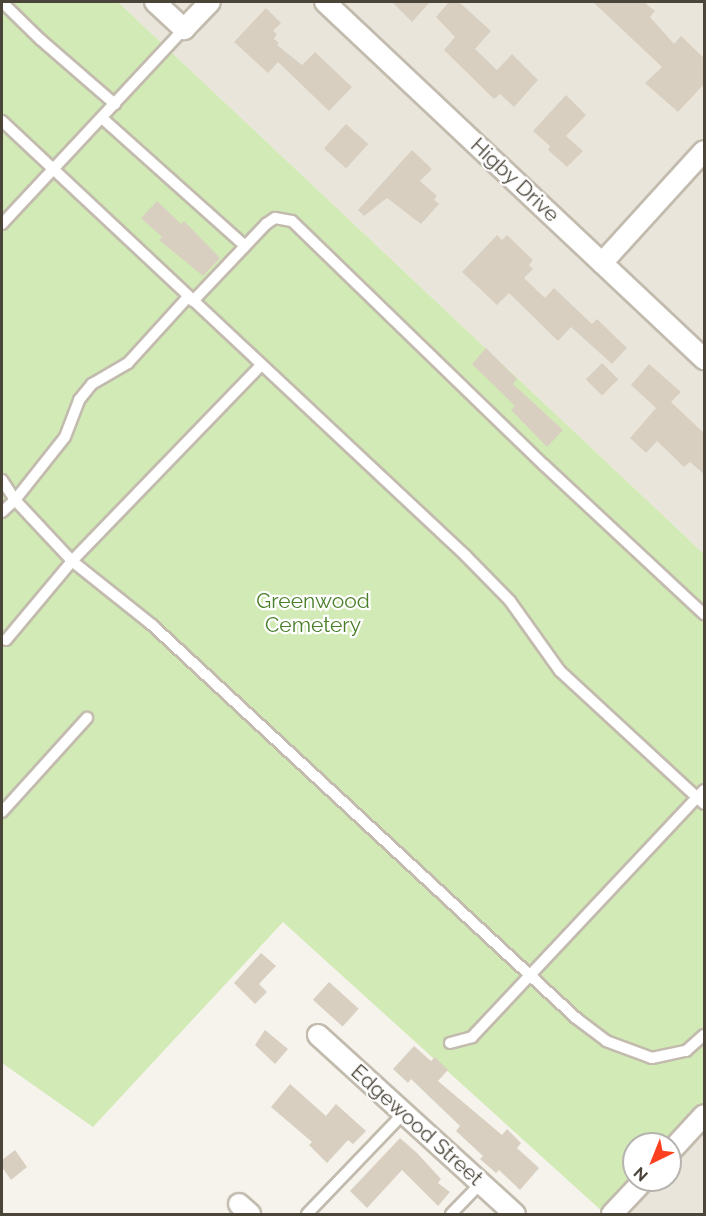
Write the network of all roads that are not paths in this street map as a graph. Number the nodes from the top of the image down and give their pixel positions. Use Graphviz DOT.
graph roads {
  1 [pos="2,2"];
  2 [pos="155,2"];
  3 [pos="210,2"];
  4 [pos="325,2"];
  5 [pos="184,29"];
  6 [pos="115,104"];
  7 [pos="102,118"];
  8 [pos="2,121"];
  9 [pos="705,151"];
  10 [pos="53,170"];
  11 [pos="2,224"];
  12 [pos="245,246"];
  13 [pos="602,263"];
  14 [pos="190,299"];
  15 [pos="705,359"];
  16 [pos="261,365"];
  17 [pos="2,480"];
  18 [pos="15,500"];
  19 [pos="2,512"];
  20 [pos="72,561"];
  21 [pos="705,614"];
  22 [pos="6,640"];
  23 [pos="87,718"];
  24 [pos="702,797"];
  25 [pos="2,812"];
  26 [pos="528,977"];
  27 [pos="318,1035"];
  28 [pos="705,1035"];
  29 [pos="450,1043"];
  30 [pos="404,1113"];
  31 [pos="705,1115"];
  32 [pos="682,1139"];
  33 [pos="481,1183"];
  34 [pos="633,1192"];
  35 [pos="615,1213"];
  36 [pos="307,1215"];
  37 [pos="451,1215"];
  38 [pos="515,1215"];
  1 -- 6 [label="lane"];
  2 -- 5 [label="street"];
  3 -- 5 [label="street"];
  4 -- 13 [label="street, Higby Drive"];
  5 -- 6 [label="lane"];
  6 -- 7 [label="lane"];
  7 -- 10 [label="lane"];
  7 -- 12 [label="lane"];
  8 -- 10 [label="lane"];
  9 -- 13 [label="street"];
  10 -- 11 [label="lane"];
  10 -- 14 [label="lane"];
  12 -- 14 [label="lane"];
  12 -- 21 [label="lane"];
  13 -- 15 [label="street, Higby Drive"];
  14 -- 16 [label="lane"];
  14 -- 18 [label="lane"];
  16 -- 20 [label="lane"];
  16 -- 24 [label="lane"];
  17 -- 18 [label="lane"];
  18 -- 19 [label="lane"];
  18 -- 20 [label="lane"];
  20 -- 22 [label="lane"];
  20 -- 26 [label="lane"];
  23 -- 25 [label="lane"];
  24 -- 26 [label="lane"];
  26 -- 28 [label="lane"];
  26 -- 29 [label="lane"];
  27 -- 30 [label="street, Edgewood Street"];
  30 -- 33 [label="street, Edgewood Street"];
  30 -- 36 [label="lane"];
  31 -- 32 [label="street"];
  33 -- 37 [label="lane"];
  33 -- 38 [label="street, Edgewood Street"];
  34 -- 35 [label="street"];
}
